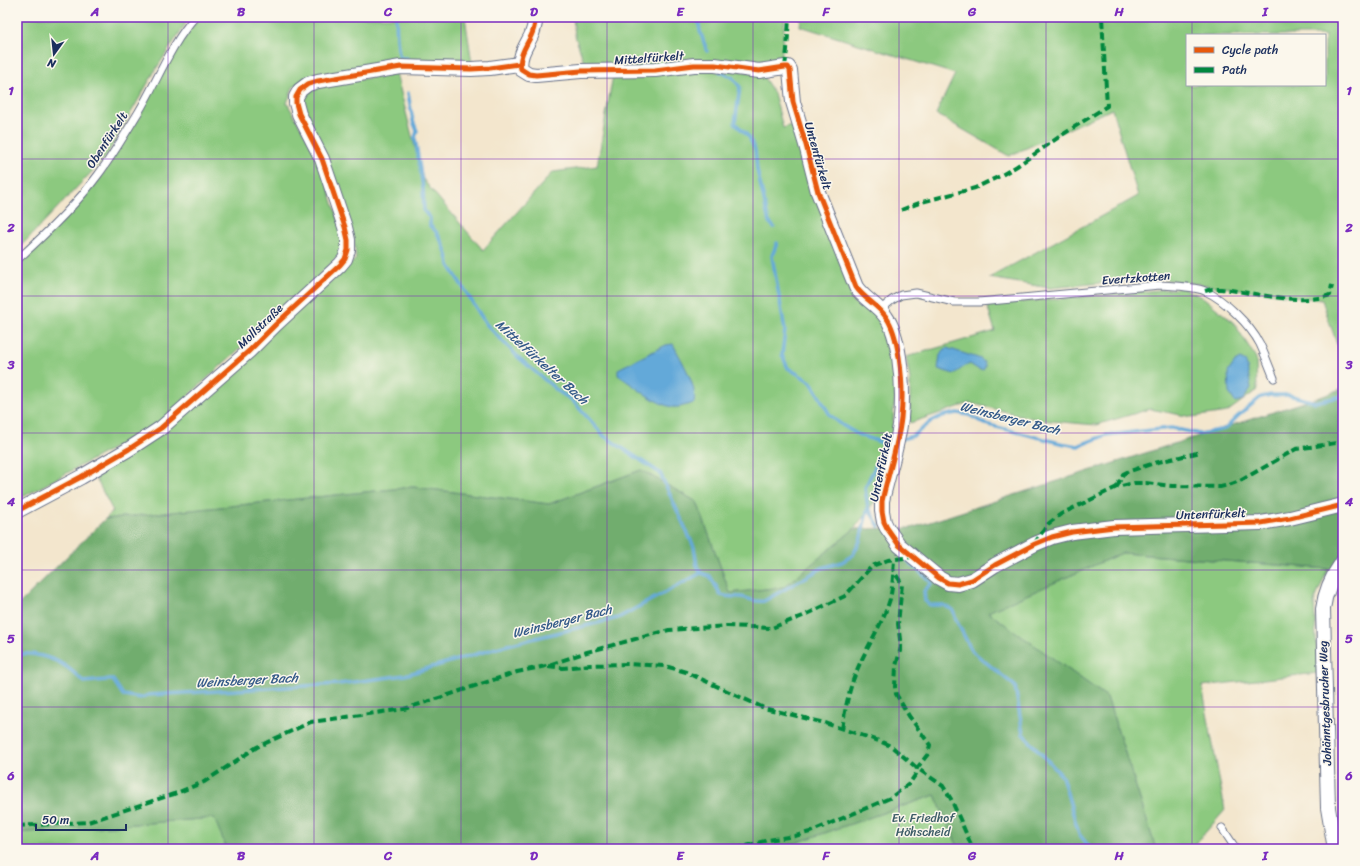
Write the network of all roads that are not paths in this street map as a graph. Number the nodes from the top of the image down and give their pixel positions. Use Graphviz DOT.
graph roads {
  1 [pos="195,17"];
  2 [pos="536,17"];
  3 [pos="519,64"];
  4 [pos="785,67"];
  5 [pos="17,260"];
  6 [pos="880,310"];
  7 [pos="1274,378"];
  8 [pos="1343,505"];
  9 [pos="17,512"];
  10 [pos="1343,561"];
  11 [pos="1222,828"];
  12 [pos="1236,849"];
  13 [pos="1335,849"];
  1 -- 5 [label="lane, Obenfürkelt"];
  2 -- 3 [label="street"];
  3 -- 4 [label="street, Mittelfürkelt"];
  3 -- 9 [label="street, Mollstraße"];
  4 -- 6 [label="street, Untenfürkelt"];
  6 -- 7 [label="lane, Evertzkotten"];
  6 -- 8 [label="street, Untenfürkelt"];
  10 -- 13 [label="street, Johänntgesbrucher Weg"];
  11 -- 12 [label="lane"];
}
